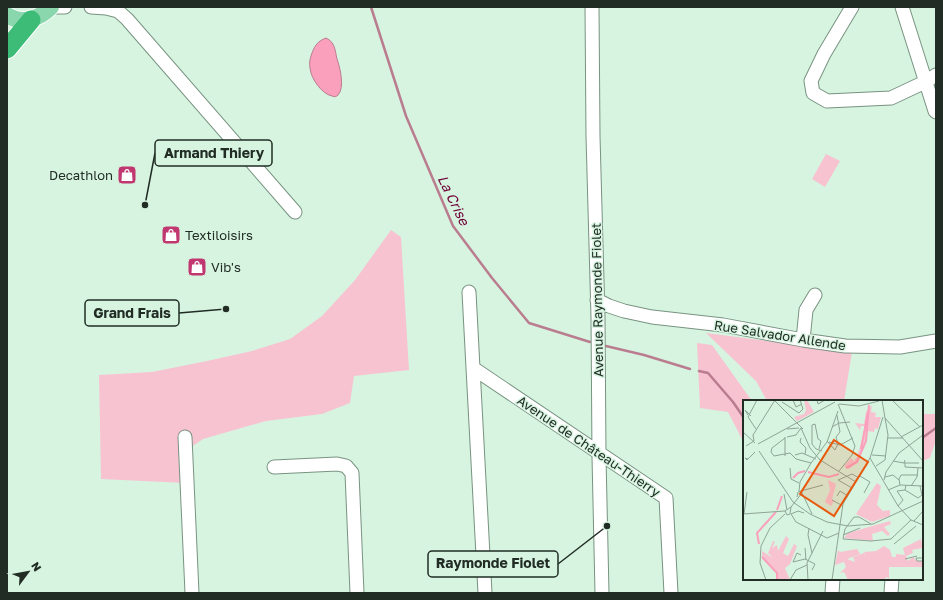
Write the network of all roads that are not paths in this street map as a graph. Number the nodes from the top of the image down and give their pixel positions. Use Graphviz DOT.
graph roads {
  1 [pos="51,7"];
  2 [pos="55,7"];
  3 [pos="65,7"];
  4 [pos="91,7"];
  5 [pos="592,7"];
  6 [pos="852,7"];
  7 [pos="902,7"];
  8 [pos="7,15"];
  9 [pos="31,20"];
  10 [pos="7,49"];
  11 [pos="931,79"];
  12 [pos="936,112"];
  13 [pos="295,212"];
  14 [pos="469,292"];
  15 [pos="815,295"];
  16 [pos="597,300"];
  17 [pos="624,311"];
  18 [pos="598,317"];
  19 [pos="803,340"];
  20 [pos="936,341"];
  21 [pos="473,368"];
  22 [pos="185,437"];
  23 [pos="599,452"];
  24 [pos="274,467"];
  25 [pos="833,580"];
  26 [pos="892,580"];
  27 [pos="192,593"];
  28 [pos="357,593"];
  29 [pos="485,593"];
  30 [pos="602,593"];
  31 [pos="671,593"];
  32 [pos="832,593"];
  33 [pos="891,593"];
  1 -- 9 [label="main road"];
  2 -- 3 [label="street"];
  4 -- 13 [label="street"];
  5 -- 16 [label="street, Avenue Raymonde Fiolet"];
  6 -- 11 [label="street"];
  7 -- 11 [label="street"];
  8 -- 9 [label="main road"];
  9 -- 10 [label="highway"];
  11 -- 12 [label="street"];
  14 -- 21 [label="street"];
  15 -- 19 [label="street"];
  16 -- 17 [label="street, Rue Salvador Allende"];
  16 -- 18 [label="street, Avenue Raymonde Fiolet"];
  17 -- 18 [label="street, Rue Salvador Allende"];
  17 -- 19 [label="street, Rue Salvador Allende"];
  18 -- 23 [label="street, Avenue Raymonde Fiolet"];
  19 -- 20 [label="street, Rue Salvador Allende"];
  21 -- 23 [label="street, Avenue de Château-Thierry"];
  21 -- 29 [label="street"];
  22 -- 27 [label="street"];
  23 -- 30 [label="street, Avenue Raymonde Fiolet"];
  23 -- 31 [label="street, Avenue de Château-Thierry"];
  24 -- 28 [label="street"];
  25 -- 32 [label="street"];
  26 -- 33 [label="street"];
}
